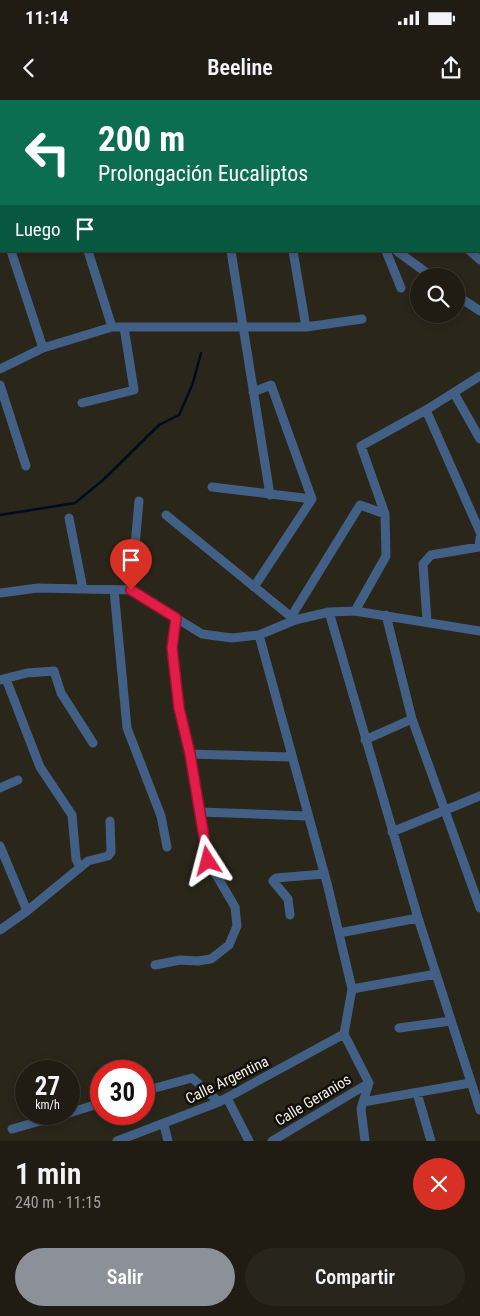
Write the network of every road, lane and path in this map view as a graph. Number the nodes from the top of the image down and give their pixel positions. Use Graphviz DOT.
graph roads {
  1 [pos="11,252"];
  2 [pos="88,252"];
  3 [pos="231,252"];
  4 [pos="293,252"];
  5 [pos="386,252"];
  6 [pos="398,252"];
  7 [pos="420,268"];
  8 [pos="401,288"];
  9 [pos="465,301"];
  10 [pos="480,311"];
  11 [pos="362,319"];
  12 [pos="112,327"];
  13 [pos="124,327"];
  14 [pos="244,327"];
  15 [pos="306,327"];
  16 [pos="43,348"];
  17 [pos="0,369"];
  18 [pos="480,378"];
  19 [pos="0,385"];
  20 [pos="253,392"];
  21 [pos="454,393"];
  22 [pos="82,403"];
  23 [pos="426,410"];
  24 [pos="480,439"];
  25 [pos="26,466"];
  26 [pos="212,487"];
  27 [pos="270,495"];
  28 [pos="312,499"];
  29 [pos="139,501"];
  30 [pos="385,514"];
  31 [pos="166,516"];
  32 [pos="69,518"];
  33 [pos="480,532"];
  34 [pos="480,545"];
  35 [pos="254,587"];
  36 [pos="83,589"];
  37 [pos="114,590"];
  38 [pos="131,590"];
  39 [pos="0,593"];
  40 [pos="355,611"];
  41 [pos="329,612"];
  42 [pos="386,615"];
  43 [pos="176,618"];
  44 [pos="293,619"];
  45 [pos="427,622"];
  46 [pos="480,631"];
  47 [pos="259,635"];
  48 [pos="3,679"];
  49 [pos="412,719"];
  50 [pos="365,740"];
  51 [pos="93,743"];
  52 [pos="190,754"];
  53 [pos="291,757"];
  54 [pos="18,780"];
  55 [pos="0,788"];
  56 [pos="480,796"];
  57 [pos="445,810"];
  58 [pos="200,812"];
  59 [pos="307,816"];
  60 [pos="110,821"];
  61 [pos="392,832"];
  62 [pos="0,846"];
  63 [pos="168,847"];
  64 [pos="80,868"];
  65 [pos="324,874"];
  66 [pos="480,908"];
  67 [pos="27,911"];
  68 [pos="290,915"];
  69 [pos="418,918"];
  70 [pos="0,930"];
  71 [pos="339,933"];
  72 [pos="155,965"];
  73 [pos="436,974"];
  74 [pos="352,989"];
  75 [pos="451,1021"];
  76 [pos="399,1028"];
  77 [pos="344,1034"];
  78 [pos="369,1083"];
  79 [pos="470,1083"];
  80 [pos="155,1088"];
  81 [pos="417,1093"];
  82 [pos="223,1100"];
  83 [pos="363,1102"];
  84 [pos="480,1110"];
  85 [pos="26,1125"];
  86 [pos="164,1125"];
  87 [pos="12,1129"];
  88 [pos="117,1141"];
  89 [pos="168,1141"];
  90 [pos="249,1141"];
  91 [pos="272,1141"];
  92 [pos="365,1141"];
  93 [pos="431,1141"];
  1 -- 16 [label="street"];
  2 -- 12 [label="street"];
  3 -- 14 [label="street"];
  4 -- 15 [label="street"];
  5 -- 8 [label="street"];
  6 -- 7 [label="street"];
  9 -- 10 [label="street"];
  11 -- 15 [label="street"];
  12 -- 13 [label="street"];
  12 -- 16 [label="street"];
  13 -- 14 [label="street"];
  13 -- 22 [label="street"];
  14 -- 15 [label="street"];
  14 -- 20 [label="street"];
  16 -- 17 [label="street"];
  18 -- 21 [label="street"];
  19 -- 25 [label="street"];
  20 -- 27 [label="street"];
  20 -- 28 [label="street"];
  21 -- 23 [label="street"];
  21 -- 24 [label="street"];
  23 -- 30 [label="street"];
  23 -- 33 [label="street"];
  26 -- 27 [label="street"];
  27 -- 28 [label="street"];
  28 -- 35 [label="street"];
  29 -- 38 [label="street"];
  30 -- 40 [label="street"];
  30 -- 44 [label="street"];
  31 -- 35 [label="street"];
  32 -- 36 [label="street"];
  34 -- 45 [label="street"];
  35 -- 44 [label="street"];
  36 -- 37 [label="street"];
  36 -- 39 [label="street"];
  37 -- 38 [label="street"];
  37 -- 63 [label="street"];
  38 -- 43 [label="street"];
  40 -- 41 [label="street"];
  40 -- 42 [label="street"];
  41 -- 44 [label="street"];
  41 -- 50 [label="street"];
  42 -- 45 [label="street"];
  42 -- 49 [label="street"];
  43 -- 47 [label="street"];
  43 -- 52 [label="street"];
  44 -- 47 [label="street"];
  45 -- 46 [label="street"];
  47 -- 53 [label="street"];
  48 -- 51 [label="street"];
  48 -- 64 [label="street"];
  49 -- 50 [label="street"];
  49 -- 57 [label="street"];
  50 -- 61 [label="street"];
  52 -- 53 [label="street"];
  52 -- 58 [label="street"];
  53 -- 59 [label="street"];
  54 -- 55 [label="street"];
  56 -- 57 [label="street"];
  57 -- 61 [label="street"];
  57 -- 66 [label="street"];
  58 -- 59 [label="street"];
  58 -- 72 [label="street"];
  59 -- 65 [label="street"];
  60 -- 64 [label="street"];
  61 -- 69 [label="street"];
  62 -- 67 [label="street"];
  64 -- 67 [label="street"];
  65 -- 68 [label="street"];
  65 -- 71 [label="street"];
  67 -- 70 [label="street"];
  69 -- 71 [label="street"];
  69 -- 73 [label="street"];
  71 -- 74 [label="street"];
  73 -- 74 [label="street"];
  73 -- 75 [label="street"];
  74 -- 77 [label="street"];
  75 -- 76 [label="street"];
  75 -- 79 [label="street"];
  77 -- 78 [label="street"];
  77 -- 82 [label="street, Calle Argentina"];
  78 -- 83 [label="street"];
  78 -- 91 [label="street, Calle Geranios"];
  79 -- 81 [label="street"];
  79 -- 84 [label="street"];
  80 -- 82 [label="street"];
  81 -- 83 [label="street"];
  81 -- 93 [label="street"];
  82 -- 86 [label="street, Calle Argentina"];
  82 -- 90 [label="street"];
  83 -- 92 [label="street"];
  85 -- 87 [label="street"];
  86 -- 88 [label="street, Calle Argentina"];
  86 -- 89 [label="street"];
}
